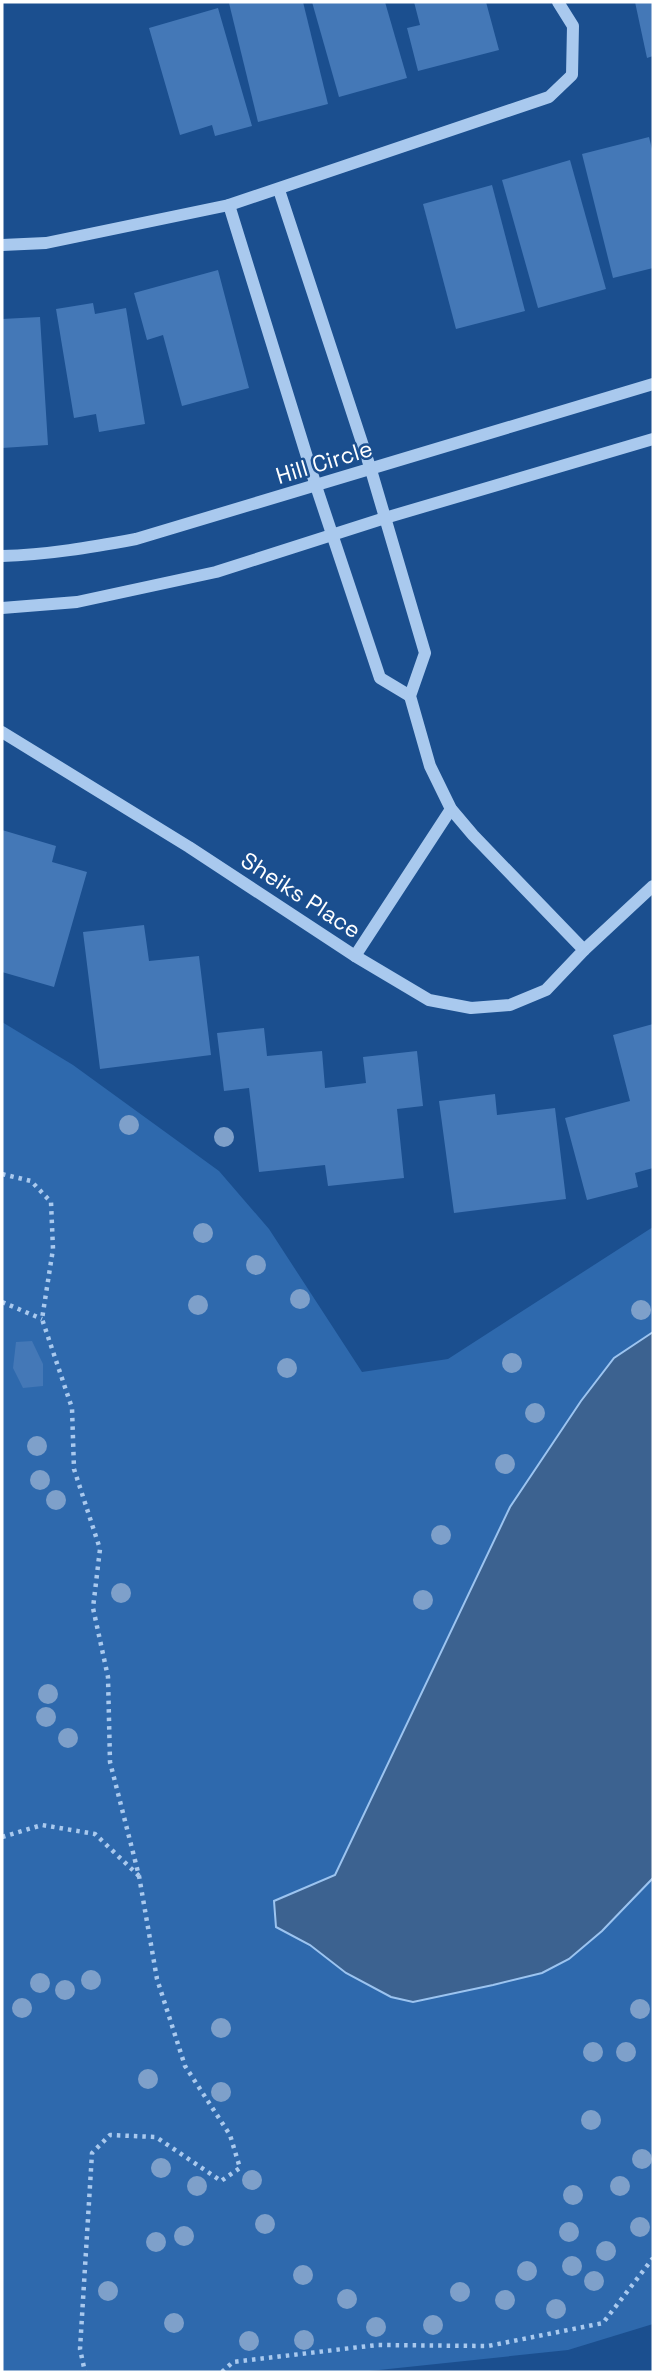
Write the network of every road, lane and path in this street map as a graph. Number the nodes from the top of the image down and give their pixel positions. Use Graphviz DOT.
graph roads {
  1 [pos="558,2"];
  2 [pos="279,190"];
  3 [pos="229,205"];
  4 [pos="2,245"];
  5 [pos="653,384"];
  6 [pos="653,439"];
  7 [pos="371,470"];
  8 [pos="316,486"];
  9 [pos="385,518"];
  10 [pos="332,534"];
  11 [pos="2,556"];
  12 [pos="2,608"];
  13 [pos="410,696"];
  14 [pos="2,732"];
  15 [pos="451,809"];
  16 [pos="653,886"];
  17 [pos="584,950"];
  18 [pos="355,956"];
  19 [pos="2,1174"];
  20 [pos="2,1301"];
  21 [pos="42,1318"];
  22 [pos="2,1837"];
  23 [pos="139,1876"];
  24 [pos="653,2258"];
  25 [pos="85,2372"];
  26 [pos="222,2372"];
  1 -- 2 [label="street"];
  2 -- 3 [label="street"];
  2 -- 7 [label="street"];
  3 -- 4 [label="street"];
  3 -- 8 [label="street"];
  5 -- 7 [label="street, Hill Circle"];
  6 -- 9 [label="street"];
  7 -- 8 [label="street, Hill Circle"];
  7 -- 9 [label="street"];
  8 -- 10 [label="street"];
  8 -- 11 [label="street, Hill Circle"];
  9 -- 10 [label="street"];
  9 -- 13 [label="street"];
  10 -- 12 [label="street"];
  10 -- 13 [label="street"];
  13 -- 15 [label="street"];
  14 -- 18 [label="street, Sheiks Place"];
  15 -- 17 [label="street"];
  15 -- 18 [label="street"];
  16 -- 17 [label="street, Sheiks Place"];
  17 -- 18 [label="street, Sheiks Place"];
  19 -- 21 [label="path"];
  20 -- 21 [label="path"];
  21 -- 23 [label="path"];
  22 -- 23 [label="path"];
  23 -- 25 [label="path"];
  24 -- 26 [label="path"];
}
